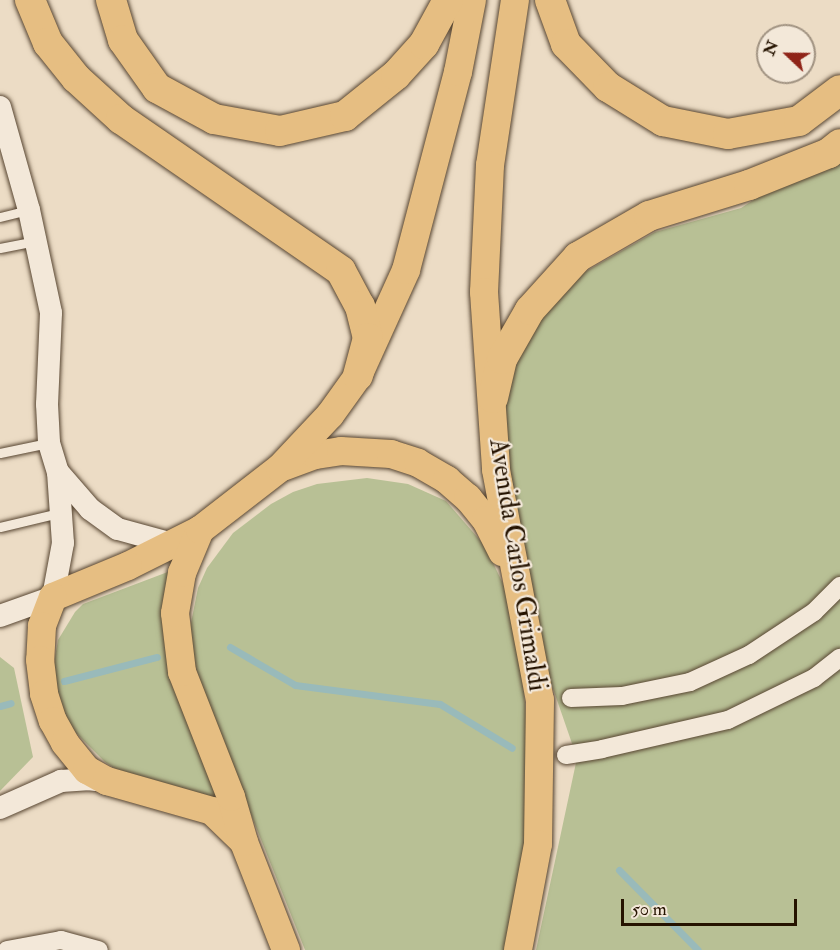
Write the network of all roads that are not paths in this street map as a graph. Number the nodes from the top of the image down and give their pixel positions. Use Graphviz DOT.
graph roads {
  1 [pos="30,0"];
  2 [pos="111,0"];
  3 [pos="448,0"];
  4 [pos="472,0"];
  5 [pos="515,0"];
  6 [pos="550,0"];
  7 [pos="840,90"];
  8 [pos="0,107"];
  9 [pos="840,144"];
  10 [pos="29,210"];
  11 [pos="0,217"];
  12 [pos="36,241"];
  13 [pos="0,248"];
  14 [pos="358,376"];
  15 [pos="493,398"];
  16 [pos="49,443"];
  17 [pos="0,453"];
  18 [pos="280,468"];
  19 [pos="58,472"];
  20 [pos="62,513"];
  21 [pos="0,527"];
  22 [pos="200,530"];
  23 [pos="173,544"];
  24 [pos="840,586"];
  25 [pos="519,590"];
  26 [pos="53,597"];
  27 [pos="0,616"];
  28 [pos="838,663"];
  29 [pos="571,698"];
  30 [pos="566,755"];
  31 [pos="107,781"];
  32 [pos="0,808"];
  33 [pos="244,842"];
  34 [pos="32,948"];
  35 [pos="7,950"];
  36 [pos="99,950"];
  37 [pos="286,950"];
  38 [pos="518,950"];
  1 -- 14 [label="highway"];
  2 -- 3 [label="highway"];
  4 -- 14 [label="main road"];
  5 -- 15 [label="main road, Avenida Carlos Grimaldi"];
  6 -- 7 [label="highway"];
  8 -- 10 [label="street"];
  9 -- 15 [label="highway"];
  10 -- 11 [label="lane"];
  10 -- 12 [label="street"];
  12 -- 13 [label="lane"];
  12 -- 16 [label="street"];
  14 -- 18 [label="main road"];
  15 -- 25 [label="main road, Avenida Carlos Grimaldi"];
  16 -- 17 [label="lane"];
  16 -- 19 [label="street"];
  18 -- 22 [label="main road"];
  18 -- 25 [label="main road"];
  19 -- 20 [label="street"];
  19 -- 23 [label="street"];
  20 -- 21 [label="lane"];
  20 -- 26 [label="street"];
  22 -- 23 [label="main road"];
  22 -- 33 [label="main road"];
  23 -- 26 [label="main road"];
  24 -- 29 [label="street"];
  25 -- 38 [label="main road, Avenida Carlos Grimaldi"];
  26 -- 27 [label="street"];
  26 -- 31 [label="main road"];
  28 -- 30 [label="street"];
  31 -- 32 [label="street"];
  31 -- 33 [label="main road"];
  33 -- 37 [label="main road"];
  34 -- 35 [label="street"];
  34 -- 36 [label="street"];
}
